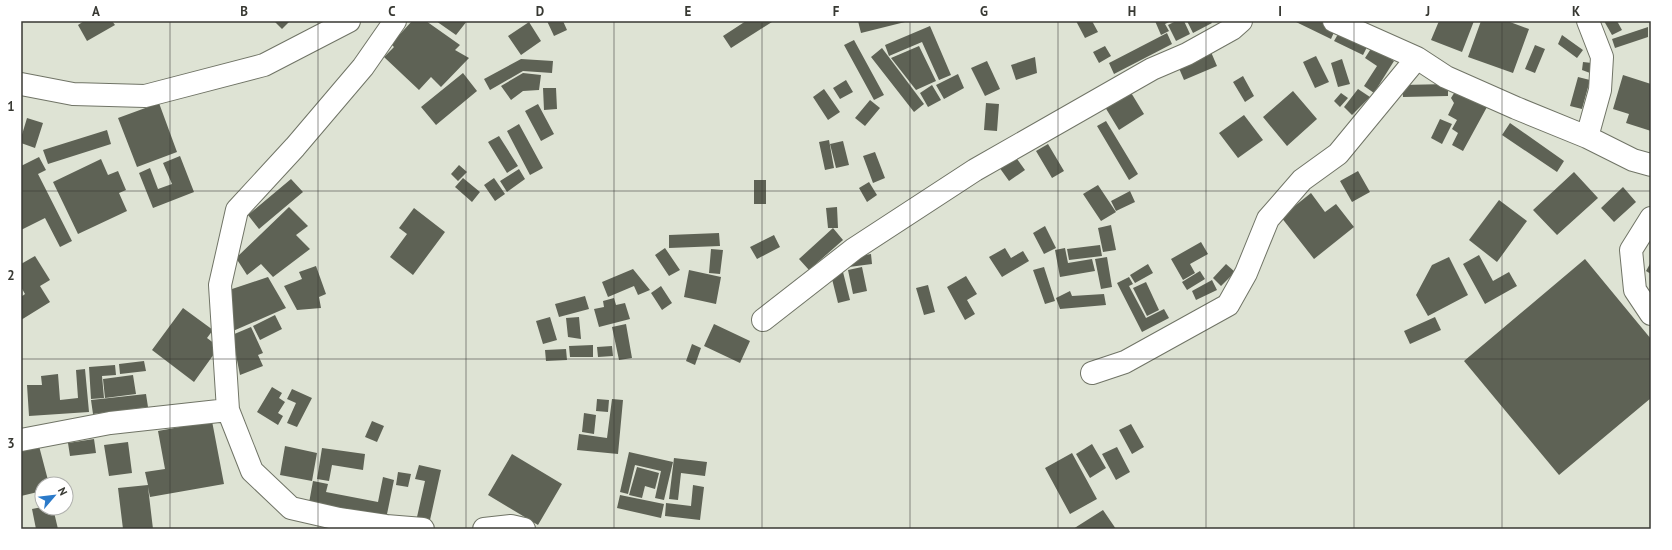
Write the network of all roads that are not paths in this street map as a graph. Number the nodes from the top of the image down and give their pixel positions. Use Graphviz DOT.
graph roads {
  1 [pos="349,21"];
  2 [pos="395,21"];
  3 [pos="1241,21"];
  4 [pos="1334,21"];
  5 [pos="1588,21"];
  6 [pos="1417,58"];
  7 [pos="21,84"];
  8 [pos="1587,137"];
  9 [pos="1651,165"];
  10 [pos="1651,218"];
  11 [pos="1651,314"];
  12 [pos="763,320"];
  13 [pos="1092,373"];
  14 [pos="228,410"];
  15 [pos="21,440"];
  16 [pos="423,529"];
  17 [pos="484,529"];
  18 [pos="524,529"];
  1 -- 7 [label="street"];
  2 -- 14 [label="street"];
  3 -- 12 [label="street"];
  4 -- 6 [label="street"];
  5 -- 8 [label="street"];
  6 -- 8 [label="street"];
  6 -- 13 [label="street"];
  8 -- 9 [label="street"];
  10 -- 11 [label="street"];
  14 -- 15 [label="street"];
  14 -- 16 [label="street"];
  17 -- 18 [label="street"];
}
